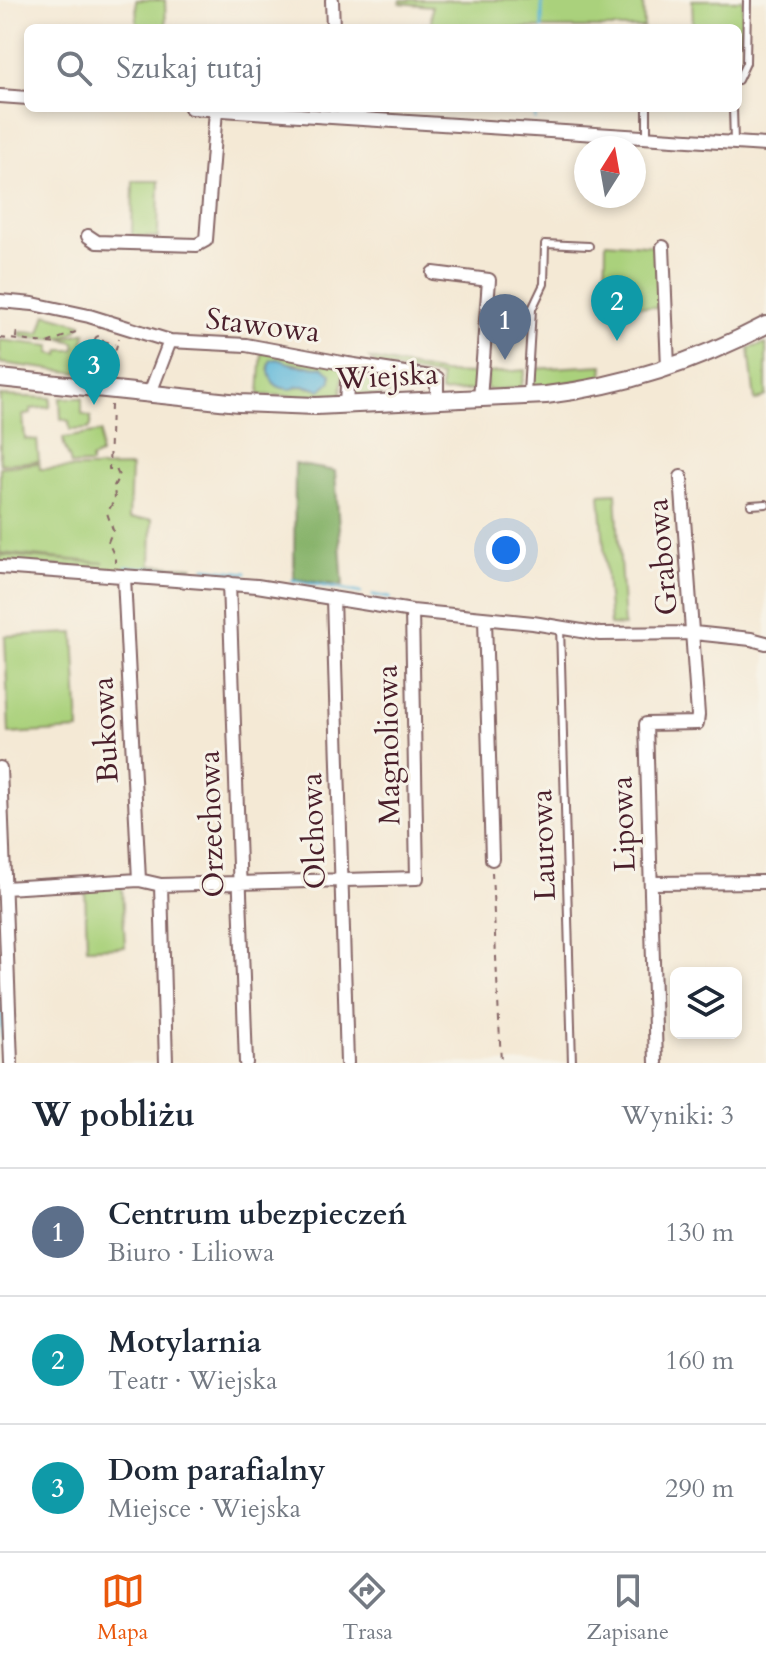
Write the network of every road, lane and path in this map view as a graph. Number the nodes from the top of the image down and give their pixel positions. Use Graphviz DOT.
graph roads {
  1 [pos="332,0"];
  2 [pos="747,0"];
  3 [pos="333,24"];
  4 [pos="742,72"];
  5 [pos="0,96"];
  6 [pos="24,98"];
  7 [pos="216,112"];
  8 [pos="296,112"];
  9 [pos="647,112"];
  10 [pos="733,112"];
  11 [pos="336,113"];
  12 [pos="647,137"];
  13 [pos="734,142"];
  14 [pos="766,145"];
  15 [pos="88,236"];
  16 [pos="589,246"];
  17 [pos="663,247"];
  18 [pos="433,273"];
  19 [pos="0,301"];
  20 [pos="123,325"];
  21 [pos="766,325"];
  22 [pos="17,330"];
  23 [pos="81,330"];
  24 [pos="0,338"];
  25 [pos="16,340"];
  26 [pos="103,341"];
  27 [pos="170,341"];
  28 [pos="47,343"];
  29 [pos="58,344"];
  30 [pos="116,344"];
  31 [pos="115,352"];
  32 [pos="348,364"];
  33 [pos="668,367"];
  34 [pos="0,378"];
  35 [pos="150,393"];
  36 [pos="111,395"];
  37 [pos="527,396"];
  38 [pos="480,399"];
  39 [pos="437,402"];
  40 [pos="346,406"];
  41 [pos="681,477"];
  42 [pos="766,504"];
  43 [pos="751,505"];
  44 [pos="0,567"];
  45 [pos="120,576"];
  46 [pos="229,583"];
  47 [pos="333,598"];
  48 [pos="412,611"];
  49 [pos="485,619"];
  50 [pos="560,626"];
  51 [pos="694,633"];
  52 [pos="766,643"];
  53 [pos="0,768"];
  54 [pos="492,859"];
  55 [pos="139,880"];
  56 [pos="238,881"];
  57 [pos="341,881"];
  58 [pos="766,882"];
  59 [pos="651,883"];
  60 [pos="161,885"];
  61 [pos="5,888"];
  62 [pos="11,1063"];
  63 [pos="166,1063"];
  64 [pos="246,1063"];
  65 [pos="347,1063"];
  66 [pos="501,1063"];
  67 [pos="572,1063"];
  68 [pos="656,1063"];
  1 -- 3 [label="street"];
  2 -- 4 [label="lane"];
  5 -- 6 [label="street"];
  7 -- 15 [label="street"];
  8 -- 11 [label="street"];
  9 -- 12 [label="lane"];
  10 -- 13 [label="lane"];
  11 -- 12 [label="street"];
  12 -- 13 [label="street"];
  13 -- 14 [label="street"];
  16 -- 37 [label="lane"];
  17 -- 33 [label="street"];
  18 -- 38 [label="street"];
  19 -- 20 [label="street, Stawowa"];
  20 -- 27 [label="street, Stawowa"];
  20 -- 30 [label="path"];
  21 -- 33 [label="street, Wiejska"];
  22 -- 25 [label="path"];
  23 -- 28 [label="path"];
  24 -- 25 [label="path"];
  25 -- 28 [label="path"];
  26 -- 30 [label="path"];
  27 -- 32 [label="street, Stawowa"];
  27 -- 35 [label="street, Stawowa"];
  28 -- 29 [label="path"];
  30 -- 31 [label="path"];
  31 -- 31 [label="path"];
  32 -- 39 [label="street, Stawowa"];
  32 -- 40 [label="street, Stawowa"];
  33 -- 37 [label="street, Wiejska"];
  34 -- 35 [label="street, Wiejska"];
  35 -- 40 [label="street, Wiejska"];
  36 -- 45 [label="path"];
  37 -- 38 [label="street, Wiejska"];
  38 -- 39 [label="street, Wiejska"];
  39 -- 40 [label="street, Wiejska"];
  41 -- 51 [label="street, Grabowa"];
  42 -- 43 [label="lane"];
  44 -- 45 [label="street"];
  45 -- 46 [label="street"];
  45 -- 55 [label="street, Bukowa"];
  46 -- 47 [label="street"];
  46 -- 56 [label="street, Orzechowa"];
  47 -- 48 [label="street"];
  47 -- 57 [label="street, Olchowa"];
  48 -- 49 [label="street"];
  48 -- 57 [label="street, Magnoliowa"];
  49 -- 50 [label="street"];
  49 -- 54 [label="street"];
  50 -- 51 [label="street"];
  50 -- 67 [label="lane, Laurowa"];
  51 -- 52 [label="street"];
  51 -- 59 [label="street, Lipowa"];
  53 -- 61 [label="street"];
  54 -- 66 [label="path"];
  55 -- 60 [label="street"];
  55 -- 61 [label="street"];
  56 -- 57 [label="street"];
  56 -- 60 [label="street"];
  56 -- 64 [label="street, Orzechowa"];
  57 -- 65 [label="street, Olchowa"];
  58 -- 59 [label="street"];
  59 -- 68 [label="street, Lipowa"];
  60 -- 63 [label="street"];
  61 -- 62 [label="street"];
}
